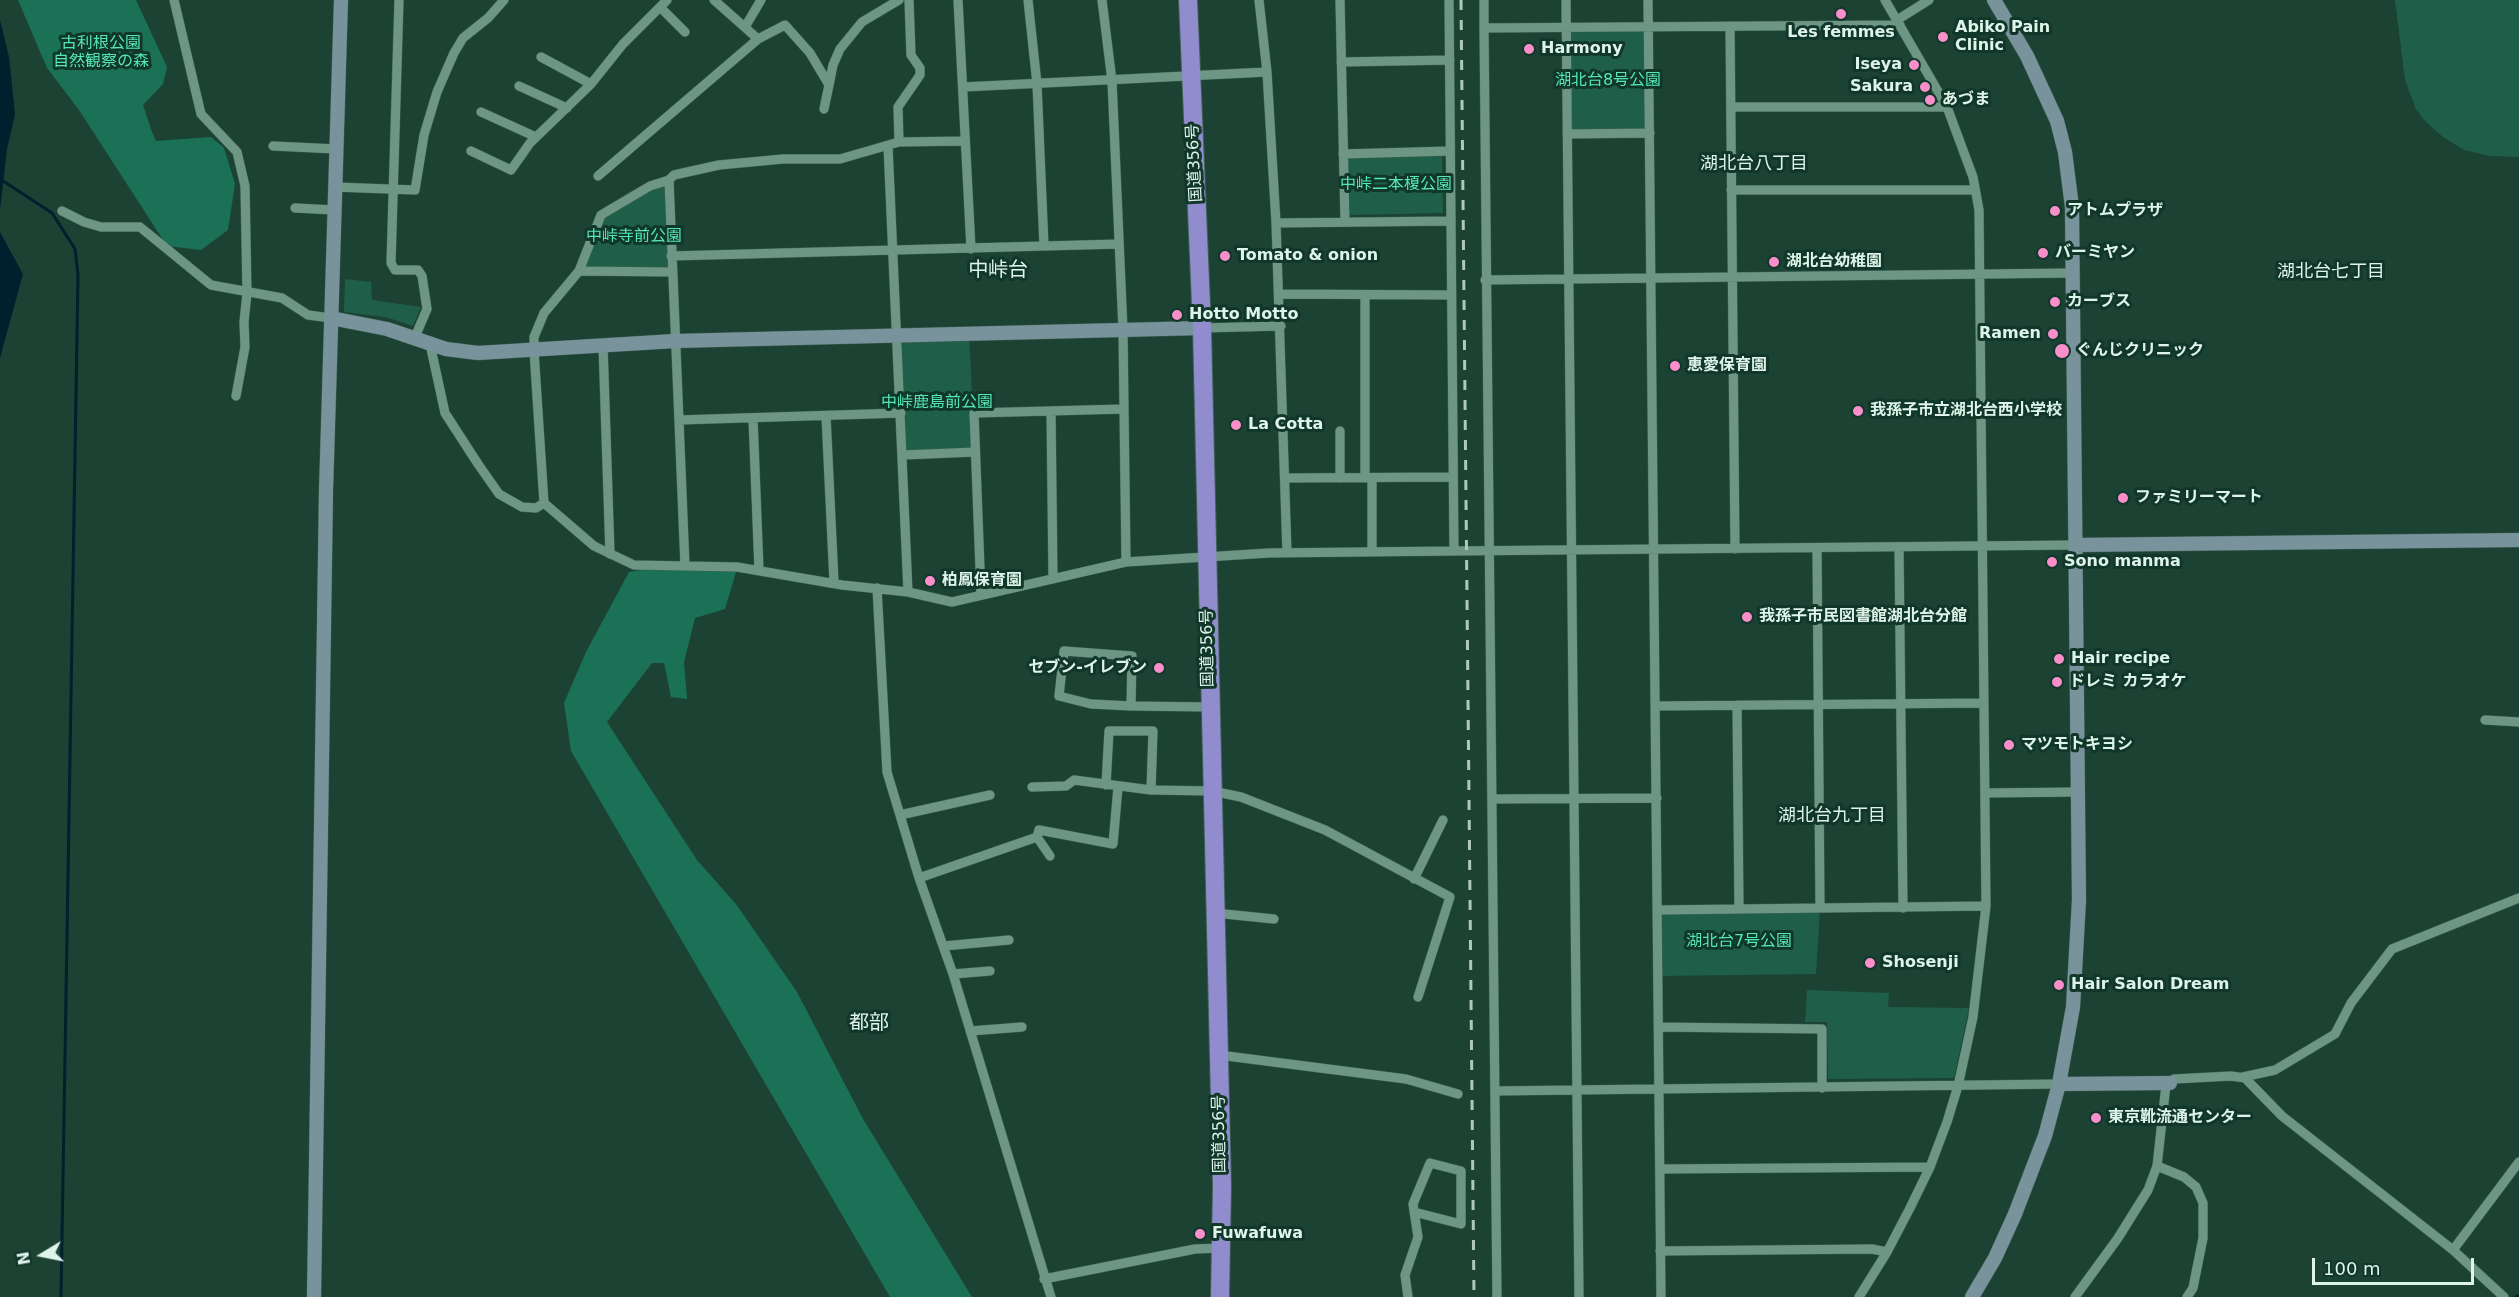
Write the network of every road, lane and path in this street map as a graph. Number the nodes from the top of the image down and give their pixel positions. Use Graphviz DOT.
graph roads {
  1 [pos="174,0"];
  2 [pos="341,0"];
  3 [pos="399,0"];
  4 [pos="504,0"];
  5 [pos="714,0"];
  6 [pos="761,0"];
  7 [pos="899,0"];
  8 [pos="909,0"];
  9 [pos="958,0"];
  10 [pos="1028,0"];
  11 [pos="1102,0"];
  12 [pos="1188,0"];
  13 [pos="1259,0"];
  14 [pos="1340,0"];
  15 [pos="1449,0"];
  16 [pos="1484,0"];
  17 [pos="1566,0"];
  18 [pos="1648,0"];
  19 [pos="1885,0"];
  20 [pos="1929,0"];
  21 [pos="1994,0"];
  22 [pos="664,4"];
  23 [pos="1899,22"];
  24 [pos="1730,26"];
  25 [pos="745,27"];
  26 [pos="1649,27"];
  27 [pos="1484,28"];
  28 [pos="1566,28"];
  29 [pos="685,32"];
  30 [pos="758,39"];
  31 [pos="541,57"];
  32 [pos="1450,60"];
  33 [pos="1341,62"];
  34 [pos="1267,72"];
  35 [pos="1191,76"];
  36 [pos="1112,81"];
  37 [pos="591,84"];
  38 [pos="1037,84"];
  39 [pos="519,86"];
  40 [pos="829,86"];
  41 [pos="963,87"];
  42 [pos="1731,106"];
  43 [pos="1947,107"];
  44 [pos="567,108"];
  45 [pos="824,109"];
  46 [pos="481,112"];
  47 [pos="1650,133"];
  48 [pos="1567,134"];
  49 [pos="536,137"];
  50 [pos="965,141"];
  51 [pos="899,142"];
  52 [pos="273,146"];
  53 [pos="888,146"];
  54 [pos="336,150"];
  55 [pos="471,150"];
  56 [pos="1450,151"];
  57 [pos="1343,154"];
  58 [pos="598,176"];
  59 [pos="669,180"];
  60 [pos="335,187"];
  61 [pos="393,189"];
  62 [pos="1731,190"];
  63 [pos="1975,190"];
  64 [pos="295,208"];
  65 [pos="334,210"];
  66 [pos="62,211"];
  67 [pos="1345,221"];
  68 [pos="1451,221"];
  69 [pos="1276,223"];
  70 [pos="1119,244"];
  71 [pos="1044,246"];
  72 [pos="971,249"];
  73 [pos="893,251"];
  74 [pos="671,256"];
  75 [pos="579,271"];
  76 [pos="671,272"];
  77 [pos="2073,273"];
  78 [pos="1979,274"];
  79 [pos="1732,277"];
  80 [pos="1651,278"];
  81 [pos="1568,279"];
  82 [pos="1485,280"];
  83 [pos="247,293"];
  84 [pos="1280,294"];
  85 [pos="1365,294"];
  86 [pos="1451,295"];
  87 [pos="331,318"];
  88 [pos="1281,326"];
  89 [pos="1202,328"];
  90 [pos="1124,330"];
  91 [pos="897,336"];
  92 [pos="415,337"];
  93 [pos="675,341"];
  94 [pos="429,344"];
  95 [pos="603,345"];
  96 [pos="534,351"];
  97 [pos="236,396"];
  98 [pos="1124,409"];
  99 [pos="1051,411"];
  100 [pos="901,413"];
  101 [pos="826,416"];
  102 [pos="753,418"];
  103 [pos="679,420"];
  104 [pos="1340,431"];
  105 [pos="975,452"];
  106 [pos="903,455"];
  107 [pos="1453,477"];
  108 [pos="1286,478"];
  109 [pos="1340,478"];
  110 [pos="1369,478"];
  111 [pos="544,503"];
  112 [pos="2519,540"];
  113 [pos="2075,545"];
  114 [pos="1982,546"];
  115 [pos="1899,547"];
  116 [pos="1817,548"];
  117 [pos="1654,549"];
  118 [pos="1735,549"];
  119 [pos="1571,550"];
  120 [pos="1454,551"];
  121 [pos="1488,551"];
  122 [pos="1372,552"];
  123 [pos="1287,553"];
  124 [pos="610,554"];
  125 [pos="1206,559"];
  126 [pos="1126,562"];
  127 [pos="685,567"];
  128 [pos="759,570"];
  129 [pos="1053,579"];
  130 [pos="834,582"];
  131 [pos="877,588"];
  132 [pos="908,592"];
  133 [pos="981,595"];
  134 [pos="1983,703"];
  135 [pos="1817,704"];
  136 [pos="1901,704"];
  137 [pos="1737,705"];
  138 [pos="1131,706"];
  139 [pos="1656,706"];
  140 [pos="1210,707"];
  141 [pos="2485,720"];
  142 [pos="2519,722"];
  143 [pos="1106,785"];
  144 [pos="1032,787"];
  145 [pos="1118,787"];
  146 [pos="1151,790"];
  147 [pos="1212,791"];
  148 [pos="2078,792"];
  149 [pos="1985,793"];
  150 [pos="990,795"];
  151 [pos="1657,798"];
  152 [pos="1492,799"];
  153 [pos="1573,799"];
  154 [pos="900,814"];
  155 [pos="1443,820"];
  156 [pos="1037,837"];
  157 [pos="1050,856"];
  158 [pos="918,878"];
  159 [pos="1414,879"];
  160 [pos="2519,898"];
  161 [pos="1986,906"];
  162 [pos="1820,908"];
  163 [pos="1903,908"];
  164 [pos="1739,909"];
  165 [pos="1658,910"];
  166 [pos="1215,913"];
  167 [pos="1274,919"];
  168 [pos="1009,940"];
  169 [pos="944,946"];
  170 [pos="990,971"];
  171 [pos="952,974"];
  172 [pos="1418,997"];
  173 [pos="1022,1027"];
  174 [pos="1659,1027"];
  175 [pos="970,1031"];
  176 [pos="1219,1055"];
  177 [pos="2243,1077"];
  178 [pos="2059,1084"];
  179 [pos="2168,1084"];
  180 [pos="1958,1086"];
  181 [pos="1822,1088"];
  182 [pos="1577,1090"];
  183 [pos="1659,1090"];
  184 [pos="1495,1092"];
  185 [pos="1458,1094"];
  186 [pos="2519,1162"];
  187 [pos="2157,1166"];
  188 [pos="1930,1167"];
  189 [pos="1660,1169"];
  190 [pos="1414,1212"];
  191 [pos="1221,1248"];
  192 [pos="2453,1250"];
  193 [pos="1660,1251"];
  194 [pos="1887,1252"];
  195 [pos="1044,1279"];
  196 [pos="1974,1296"];
  197 [pos="314,1297"];
  198 [pos="1051,1297"];
  199 [pos="1220,1297"];
  200 [pos="1408,1297"];
  201 [pos="1497,1297"];
  202 [pos="1579,1297"];
  203 [pos="1661,1297"];
  204 [pos="1859,1297"];
  205 [pos="2075,1297"];
  206 [pos="2187,1297"];
  207 [pos="2504,1297"];
  1 -- 83 [label="street"];
  2 -- 54 [label="street"];
  3 -- 61 [label="street"];
  4 -- 61 [label="street"];
  5 -- 25 [label="street"];
  6 -- 25 [label="street"];
  7 -- 40 [label="street"];
  8 -- 51 [label="street"];
  9 -- 41 [label="street"];
  10 -- 38 [label="street"];
  11 -- 36 [label="street"];
  12 -- 35 [label="highway, 国道356号"];
  13 -- 34 [label="street"];
  14 -- 33 [label="street"];
  15 -- 32 [label="street"];
  16 -- 27 [label="street"];
  17 -- 28 [label="street"];
  18 -- 26 [label="street"];
  19 -- 23 [label="street"];
  20 -- 23 [label="street"];
  21 -- 77 [label="street"];
  22 -- 29 [label="street"];
  22 -- 37 [label="street"];
  23 -- 24 [label="street"];
  23 -- 43 [label="street"];
  24 -- 26 [label="street"];
  24 -- 42 [label="street"];
  25 -- 30 [label="street"];
  26 -- 28 [label="street"];
  26 -- 47 [label="street"];
  27 -- 28 [label="street"];
  27 -- 82 [label="street"];
  28 -- 48 [label="street"];
  30 -- 40 [label="street"];
  30 -- 58 [label="street"];
  31 -- 37 [label="street"];
  32 -- 33 [label="street"];
  32 -- 56 [label="street"];
  33 -- 57 [label="street"];
  34 -- 35 [label="street"];
  34 -- 69 [label="street"];
  35 -- 36 [label="street"];
  35 -- 89 [label="highway, 国道356号"];
  36 -- 38 [label="street"];
  36 -- 70 [label="street"];
  37 -- 44 [label="street"];
  38 -- 41 [label="street"];
  38 -- 71 [label="street"];
  39 -- 44 [label="street"];
  40 -- 45 [label="street"];
  41 -- 50 [label="street"];
  42 -- 43 [label="street"];
  42 -- 62 [label="street"];
  43 -- 63 [label="street"];
  44 -- 49 [label="street"];
  46 -- 49 [label="street"];
  47 -- 48 [label="street"];
  47 -- 80 [label="street"];
  48 -- 81 [label="street"];
  49 -- 55 [label="street"];
  50 -- 51 [label="street"];
  50 -- 72 [label="street"];
  51 -- 53 [label="street"];
  52 -- 54 [label="street"];
  53 -- 59 [label="street"];
  53 -- 73 [label="street"];
  54 -- 60 [label="street"];
  56 -- 57 [label="street"];
  56 -- 68 [label="street"];
  57 -- 67 [label="street"];
  59 -- 74 [label="street"];
  59 -- 75 [label="street"];
  60 -- 61 [label="street"];
  60 -- 65 [label="street"];
  61 -- 92 [label="street"];
  62 -- 63 [label="street"];
  62 -- 79 [label="street"];
  63 -- 78 [label="street"];
  64 -- 65 [label="street"];
  65 -- 87 [label="street"];
  66 -- 83 [label="street"];
  67 -- 68 [label="street"];
  67 -- 69 [label="street"];
  68 -- 86 [label="street"];
  69 -- 84 [label="street"];
  70 -- 71 [label="street"];
  70 -- 90 [label="street"];
  71 -- 72 [label="street"];
  72 -- 73 [label="street"];
  73 -- 74 [label="street"];
  73 -- 91 [label="street"];
  74 -- 76 [label="street"];
  75 -- 76 [label="street"];
  75 -- 96 [label="street"];
  76 -- 93 [label="street"];
  77 -- 78 [label="street"];
  77 -- 113 [label="street"];
  78 -- 79 [label="street"];
  78 -- 114 [label="street"];
  79 -- 80 [label="street"];
  79 -- 118 [label="street"];
  80 -- 81 [label="street"];
  80 -- 117 [label="street"];
  81 -- 82 [label="street"];
  81 -- 119 [label="street"];
  82 -- 121 [label="street"];
  83 -- 87 [label="street"];
  83 -- 97 [label="street"];
  84 -- 85 [label="street"];
  84 -- 88 [label="street"];
  85 -- 86 [label="street"];
  85 -- 110 [label="street"];
  86 -- 107 [label="street"];
  87 -- 92 [label="street"];
  87 -- 197 [label="street"];
  88 -- 89 [label="street"];
  88 -- 108 [label="street"];
  89 -- 90 [label="street"];
  89 -- 125 [label="highway, 国道356号"];
  90 -- 91 [label="street"];
  90 -- 98 [label="street"];
  91 -- 93 [label="street"];
  91 -- 100 [label="street"];
  92 -- 94 [label="street"];
  93 -- 95 [label="street"];
  93 -- 103 [label="street"];
  94 -- 96 [label="street"];
  94 -- 111 [label="street"];
  95 -- 96 [label="street"];
  95 -- 124 [label="street"];
  96 -- 111 [label="street"];
  98 -- 99 [label="street"];
  98 -- 126 [label="street"];
  99 -- 105 [label="street"];
  99 -- 129 [label="street"];
  100 -- 101 [label="street"];
  100 -- 106 [label="street"];
  101 -- 102 [label="street"];
  101 -- 130 [label="street"];
  102 -- 103 [label="street"];
  102 -- 128 [label="street"];
  103 -- 127 [label="street"];
  104 -- 109 [label="street"];
  105 -- 106 [label="street"];
  105 -- 133 [label="street"];
  106 -- 132 [label="street"];
  107 -- 110 [label="street"];
  107 -- 120 [label="street"];
  108 -- 109 [label="street"];
  108 -- 123 [label="street"];
  109 -- 110 [label="street"];
  110 -- 122 [label="street"];
  111 -- 124 [label="street"];
  112 -- 113 [label="street"];
  113 -- 114 [label="street"];
  113 -- 148 [label="street"];
  114 -- 115 [label="street"];
  114 -- 134 [label="street"];
  115 -- 116 [label="street"];
  115 -- 136 [label="street"];
  116 -- 118 [label="street"];
  116 -- 135 [label="street"];
  117 -- 118 [label="street"];
  117 -- 119 [label="street"];
  117 -- 139 [label="street"];
  119 -- 121 [label="street"];
  119 -- 153 [label="street"];
  120 -- 121 [label="street"];
  120 -- 122 [label="street"];
  121 -- 152 [label="street"];
  122 -- 123 [label="street"];
  123 -- 125 [label="street"];
  124 -- 127 [label="street"];
  125 -- 126 [label="street"];
  125 -- 140 [label="highway, 国道356号"];
  126 -- 129 [label="street"];
  127 -- 128 [label="street"];
  128 -- 130 [label="street"];
  129 -- 133 [label="street"];
  130 -- 131 [label="street"];
  131 -- 132 [label="street"];
  131 -- 154 [label="street"];
  132 -- 133 [label="street"];
  134 -- 136 [label="street"];
  134 -- 149 [label="street"];
  135 -- 136 [label="street"];
  135 -- 137 [label="street"];
  135 -- 162 [label="street"];
  136 -- 163 [label="street"];
  137 -- 139 [label="street"];
  137 -- 164 [label="street"];
  138 -- 138 [label="street"];
  138 -- 140 [label="street"];
  139 -- 151 [label="street"];
  140 -- 147 [label="highway, 国道356号"];
  141 -- 142 [label="street"];
  143 -- 144 [label="street"];
  143 -- 145 [label="street"];
  143 -- 146 [label="street"];
  145 -- 146 [label="street"];
  145 -- 156 [label="street"];
  146 -- 147 [label="street"];
  147 -- 159 [label="street"];
  147 -- 166 [label="highway, 国道356号"];
  148 -- 149 [label="street"];
  148 -- 178 [label="street"];
  149 -- 161 [label="street"];
  150 -- 154 [label="street"];
  151 -- 153 [label="street"];
  151 -- 165 [label="street"];
  152 -- 153 [label="street"];
  152 -- 184 [label="street"];
  153 -- 182 [label="street"];
  154 -- 158 [label="street"];
  155 -- 159 [label="street"];
  156 -- 157 [label="street"];
  156 -- 158 [label="street"];
  158 -- 169 [label="street"];
  159 -- 172 [label="street"];
  160 -- 177 [label="street"];
  161 -- 163 [label="street"];
  161 -- 180 [label="street"];
  162 -- 163 [label="street"];
  162 -- 164 [label="street"];
  164 -- 165 [label="street"];
  165 -- 174 [label="street"];
  166 -- 167 [label="street"];
  166 -- 176 [label="highway, 国道356号"];
  168 -- 169 [label="street"];
  169 -- 171 [label="street"];
  170 -- 171 [label="street"];
  171 -- 175 [label="street"];
  173 -- 175 [label="street"];
  174 -- 181 [label="street"];
  174 -- 183 [label="street"];
  175 -- 195 [label="street"];
  176 -- 185 [label="street"];
  176 -- 191 [label="highway, 国道356号"];
  177 -- 179 [label="street"];
  177 -- 192 [label="street"];
  178 -- 179 [label="street"];
  178 -- 180 [label="street"];
  178 -- 196 [label="street"];
  179 -- 187 [label="street"];
  180 -- 181 [label="street"];
  180 -- 188 [label="street"];
  181 -- 183 [label="street"];
  182 -- 183 [label="street"];
  182 -- 184 [label="street"];
  182 -- 202 [label="street"];
  183 -- 189 [label="street"];
  184 -- 201 [label="street"];
  186 -- 192 [label="street"];
  187 -- 205 [label="street"];
  187 -- 206 [label="street"];
  188 -- 189 [label="street"];
  188 -- 194 [label="street"];
  189 -- 193 [label="street"];
  190 -- 190 [label="street"];
  190 -- 200 [label="street"];
  191 -- 195 [label="street"];
  191 -- 199 [label="highway, 国道356号"];
  192 -- 207 [label="street"];
  193 -- 194 [label="street"];
  193 -- 203 [label="street"];
  194 -- 204 [label="street"];
  195 -- 198 [label="street"];
}
